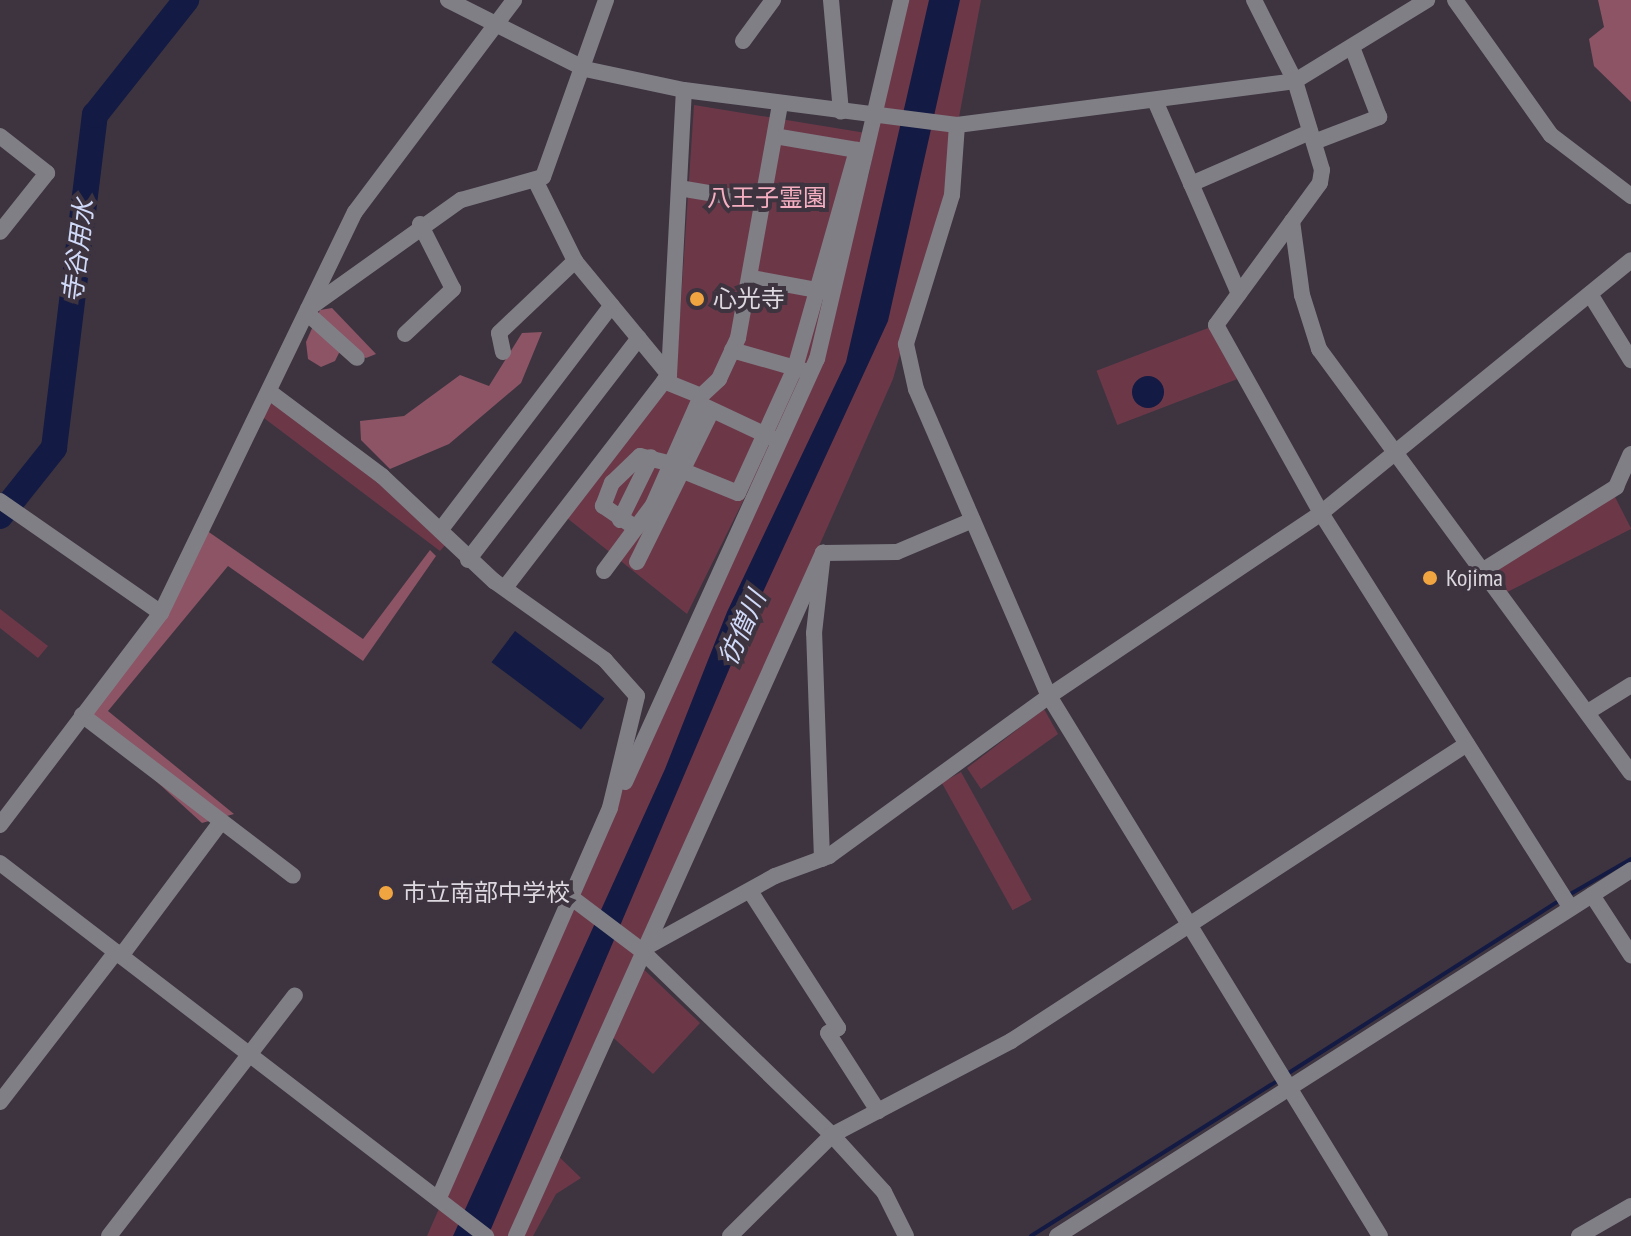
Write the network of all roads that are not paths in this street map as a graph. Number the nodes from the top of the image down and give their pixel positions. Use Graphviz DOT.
graph roads {
  1 [pos="448,0"];
  2 [pos="514,0"];
  3 [pos="606,0"];
  4 [pos="773,0"];
  5 [pos="831,0"];
  6 [pos="901,0"];
  7 [pos="1254,0"];
  8 [pos="1427,0"];
  9 [pos="1455,0"];
  10 [pos="496,23"];
  11 [pos="743,41"];
  12 [pos="1352,47"];
  13 [pos="585,69"];
  14 [pos="1295,81"];
  15 [pos="684,90"];
  16 [pos="1156,103"];
  17 [pos="780,104"];
  18 [pos="841,112"];
  19 [pos="882,118"];
  20 [pos="957,125"];
  21 [pos="0,136"];
  22 [pos="775,136"];
  23 [pos="1312,137"];
  24 [pos="536,182"];
  25 [pos="1191,184"];
  26 [pos="679,188"];
  27 [pos="1631,196"];
  28 [pos="751,200"];
  29 [pos="1292,221"];
  30 [pos="420,224"];
  31 [pos="0,232"];
  32 [pos="1631,260"];
  33 [pos="575,261"];
  34 [pos="752,278"];
  35 [pos="828,292"];
  36 [pos="1239,294"];
  37 [pos="1590,294"];
  38 [pos="612,305"];
  39 [pos="308,311"];
  40 [pos="405,334"];
  41 [pos="639,338"];
  42 [pos="732,350"];
  43 [pos="503,352"];
  44 [pos="357,358"];
  45 [pos="1631,360"];
  46 [pos="803,370"];
  47 [pos="666,378"];
  48 [pos="271,393"];
  49 [pos="703,403"];
  50 [pos="765,435"];
  51 [pos="781,442"];
  52 [pos="1393,448"];
  53 [pos="1631,454"];
  54 [pos="651,457"];
  55 [pos="679,468"];
  56 [pos="0,501"];
  57 [pos="1321,513"];
  58 [pos="973,520"];
  59 [pos="628,524"];
  60 [pos="442,528"];
  61 [pos="823,553"];
  62 [pos="468,560"];
  63 [pos="637,562"];
  64 [pos="1485,569"];
  65 [pos="604,571"];
  66 [pos="507,585"];
  67 [pos="161,613"];
  68 [pos="1631,685"];
  69 [pos="1049,696"];
  70 [pos="1591,710"];
  71 [pos="82,715"];
  72 [pos="1467,744"];
  73 [pos="1631,773"];
  74 [pos="610,808"];
  75 [pos="221,822"];
  76 [pos="0,825"];
  77 [pos="822,859"];
  78 [pos="0,863"];
  79 [pos="1631,870"];
  80 [pos="293,876"];
  81 [pos="750,891"];
  82 [pos="1592,895"];
  83 [pos="572,898"];
  84 [pos="1571,908"];
  85 [pos="1190,920"];
  86 [pos="639,948"];
  87 [pos="119,954"];
  88 [pos="1631,955"];
  89 [pos="295,995"];
  90 [pos="249,1054"];
  91 [pos="1293,1087"];
  92 [pos="0,1102"];
  93 [pos="878,1111"];
  94 [pos="832,1135"];
  95 [pos="441,1201"];
  96 [pos="1631,1206"];
  97 [pos="1063,1234"];
  98 [pos="109,1236"];
  99 [pos="486,1236"];
  100 [pos="516,1236"];
  101 [pos="730,1236"];
  102 [pos="906,1236"];
  103 [pos="1380,1236"];
  104 [pos="1579,1236"];
  1 -- 10 [label="street"];
  2 -- 10 [label="street"];
  3 -- 13 [label="street"];
  4 -- 11 [label="street"];
  5 -- 18 [label="street"];
  6 -- 19 [label="street"];
  7 -- 14 [label="street"];
  8 -- 12 [label="street"];
  9 -- 27 [label="street"];
  10 -- 13 [label="street"];
  10 -- 39 [label="street"];
  12 -- 14 [label="street"];
  12 -- 23 [label="street"];
  13 -- 15 [label="street"];
  13 -- 24 [label="street"];
  14 -- 16 [label="street"];
  14 -- 23 [label="street"];
  15 -- 17 [label="street"];
  15 -- 26 [label="street"];
  16 -- 20 [label="street"];
  16 -- 25 [label="street"];
  17 -- 18 [label="street"];
  17 -- 22 [label="street"];
  18 -- 19 [label="street"];
  19 -- 20 [label="street"];
  19 -- 35 [label="street"];
  20 -- 58 [label="street"];
  21 -- 31 [label="street"];
  22 -- 34 [label="street"];
  22 -- 35 [label="street"];
  23 -- 25 [label="street"];
  23 -- 29 [label="street"];
  24 -- 30 [label="street"];
  24 -- 33 [label="street"];
  25 -- 36 [label="street"];
  26 -- 28 [label="street"];
  26 -- 47 [label="street"];
  29 -- 36 [label="street"];
  29 -- 52 [label="street"];
  30 -- 39 [label="street"];
  30 -- 40 [label="street"];
  32 -- 37 [label="street"];
  33 -- 38 [label="street"];
  33 -- 43 [label="street"];
  34 -- 35 [label="street"];
  34 -- 42 [label="street"];
  35 -- 46 [label="street"];
  36 -- 57 [label="street"];
  37 -- 45 [label="street"];
  37 -- 52 [label="street"];
  38 -- 41 [label="street"];
  38 -- 60 [label="street"];
  39 -- 44 [label="street"];
  39 -- 48 [label="street"];
  41 -- 47 [label="street"];
  41 -- 62 [label="street"];
  42 -- 46 [label="street"];
  42 -- 49 [label="street"];
  46 -- 50 [label="street"];
  46 -- 51 [label="street"];
  47 -- 49 [label="street"];
  47 -- 66 [label="street"];
  48 -- 60 [label="street"];
  48 -- 67 [label="street"];
  49 -- 50 [label="street"];
  49 -- 55 [label="street"];
  50 -- 51 [label="street"];
  50 -- 55 [label="street"];
  51 -- 74 [label="street"];
  52 -- 57 [label="street"];
  52 -- 64 [label="street"];
  53 -- 64 [label="street"];
  54 -- 55 [label="street"];
  54 -- 59 [label="street"];
  54 -- 59 [label="street"];
  55 -- 59 [label="street"];
  55 -- 63 [label="street"];
  56 -- 67 [label="street"];
  57 -- 69 [label="street"];
  57 -- 72 [label="street"];
  58 -- 61 [label="street"];
  58 -- 69 [label="street"];
  59 -- 65 [label="street"];
  60 -- 62 [label="street"];
  61 -- 77 [label="street"];
  61 -- 86 [label="street"];
  62 -- 66 [label="street"];
  64 -- 70 [label="street"];
  66 -- 74 [label="street"];
  67 -- 71 [label="street"];
  68 -- 70 [label="street"];
  69 -- 77 [label="street"];
  69 -- 85 [label="street"];
  70 -- 73 [label="street"];
  71 -- 75 [label="street"];
  71 -- 76 [label="street"];
  72 -- 84 [label="street"];
  72 -- 85 [label="street"];
  74 -- 83 [label="street"];
  75 -- 80 [label="street"];
  75 -- 87 [label="street"];
  77 -- 81 [label="street"];
  78 -- 87 [label="street"];
  79 -- 82 [label="street"];
  81 -- 86 [label="street"];
  81 -- 93 [label="street"];
  82 -- 84 [label="street"];
  82 -- 88 [label="street"];
  83 -- 86 [label="street"];
  83 -- 95 [label="street"];
  84 -- 91 [label="street"];
  85 -- 91 [label="street"];
  85 -- 93 [label="street"];
  86 -- 94 [label="street"];
  86 -- 100 [label="street"];
  87 -- 90 [label="street"];
  87 -- 92 [label="street"];
  89 -- 90 [label="street"];
  90 -- 95 [label="street"];
  90 -- 98 [label="street"];
  91 -- 97 [label="street"];
  91 -- 103 [label="street"];
  93 -- 94 [label="street"];
  94 -- 101 [label="street"];
  94 -- 102 [label="street"];
  95 -- 99 [label="street"];
  96 -- 104 [label="street"];
}
